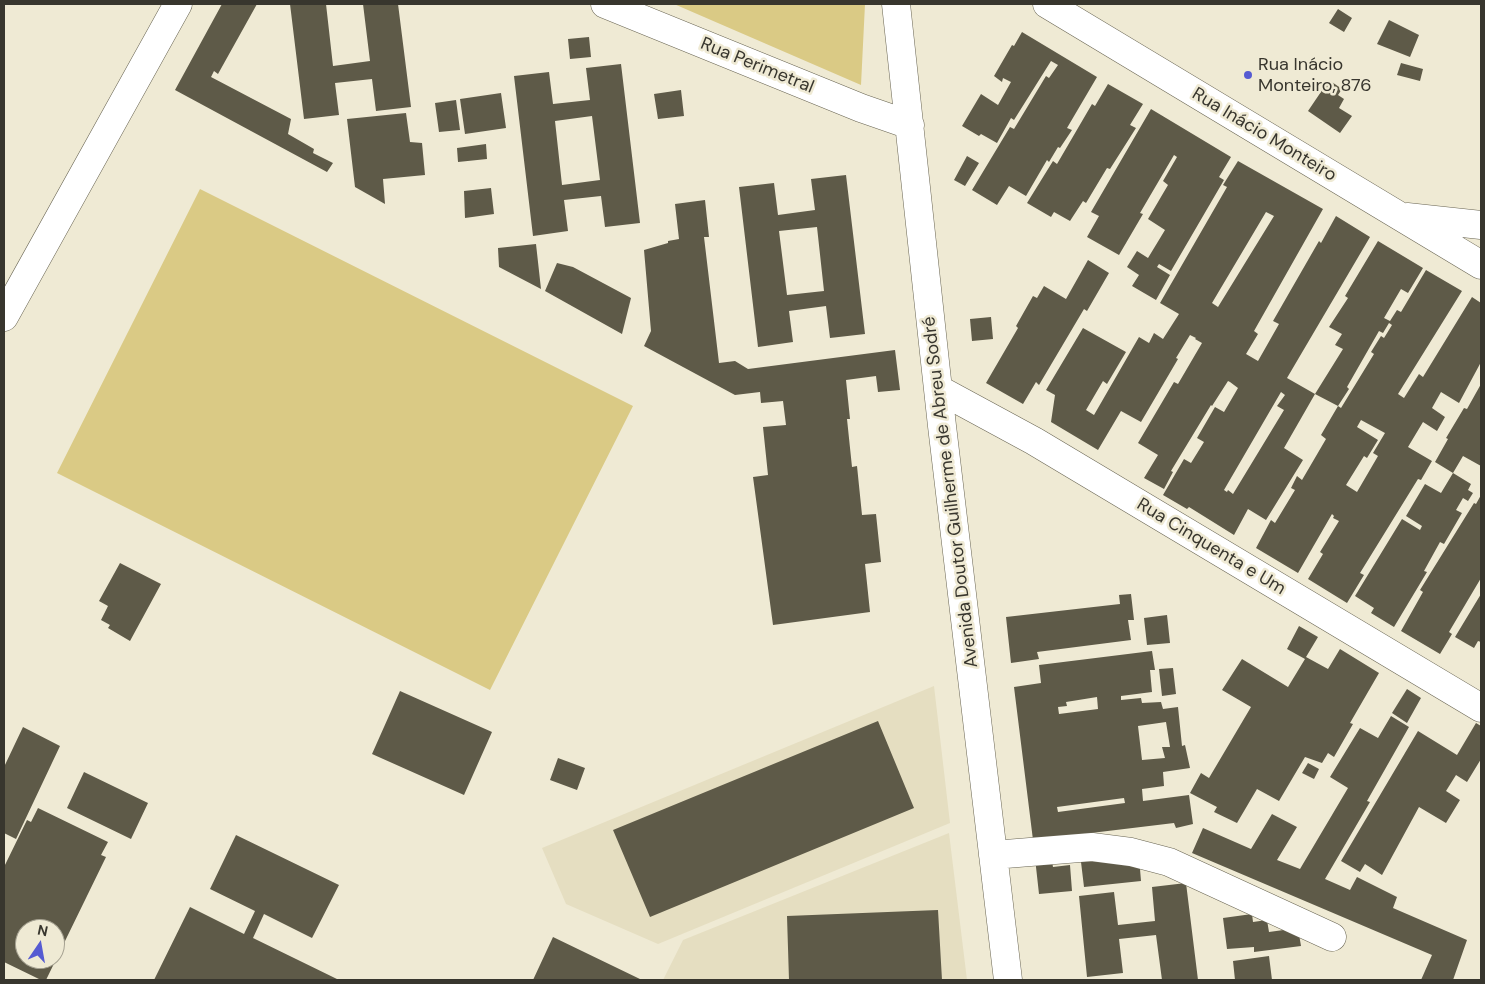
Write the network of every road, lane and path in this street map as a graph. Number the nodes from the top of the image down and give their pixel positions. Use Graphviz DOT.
graph roads {
  1 [pos="178,4"];
  2 [pos="605,4"];
  3 [pos="896,4"];
  4 [pos="1047,4"];
  5 [pos="910,124"];
  6 [pos="1398,216"];
  7 [pos="1481,224"];
  8 [pos="1481,265"];
  9 [pos="4,317"];
  10 [pos="938,389"];
  11 [pos="1481,708"];
  12 [pos="993,854"];
  13 [pos="1332,937"];
  14 [pos="1008,980"];
  1 -- 9 [label="street"];
  2 -- 5 [label="street, Rua Perimetral"];
  3 -- 5 [label="street, Avenida Doutor Guilherme de Abreu Sodré"];
  4 -- 6 [label="street, Rua Inácio Monteiro"];
  5 -- 10 [label="street, Avenida Doutor Guilherme de Abreu Sodré"];
  6 -- 7 [label="street"];
  6 -- 8 [label="street, Rua Inácio Monteiro"];
  10 -- 11 [label="street, Rua Cinquenta e Um"];
  10 -- 12 [label="street, Avenida Doutor Guilherme de Abreu Sodré"];
  12 -- 13 [label="street"];
  12 -- 14 [label="street, Avenida Doutor Guilherme de Abreu Sodré"];
}
